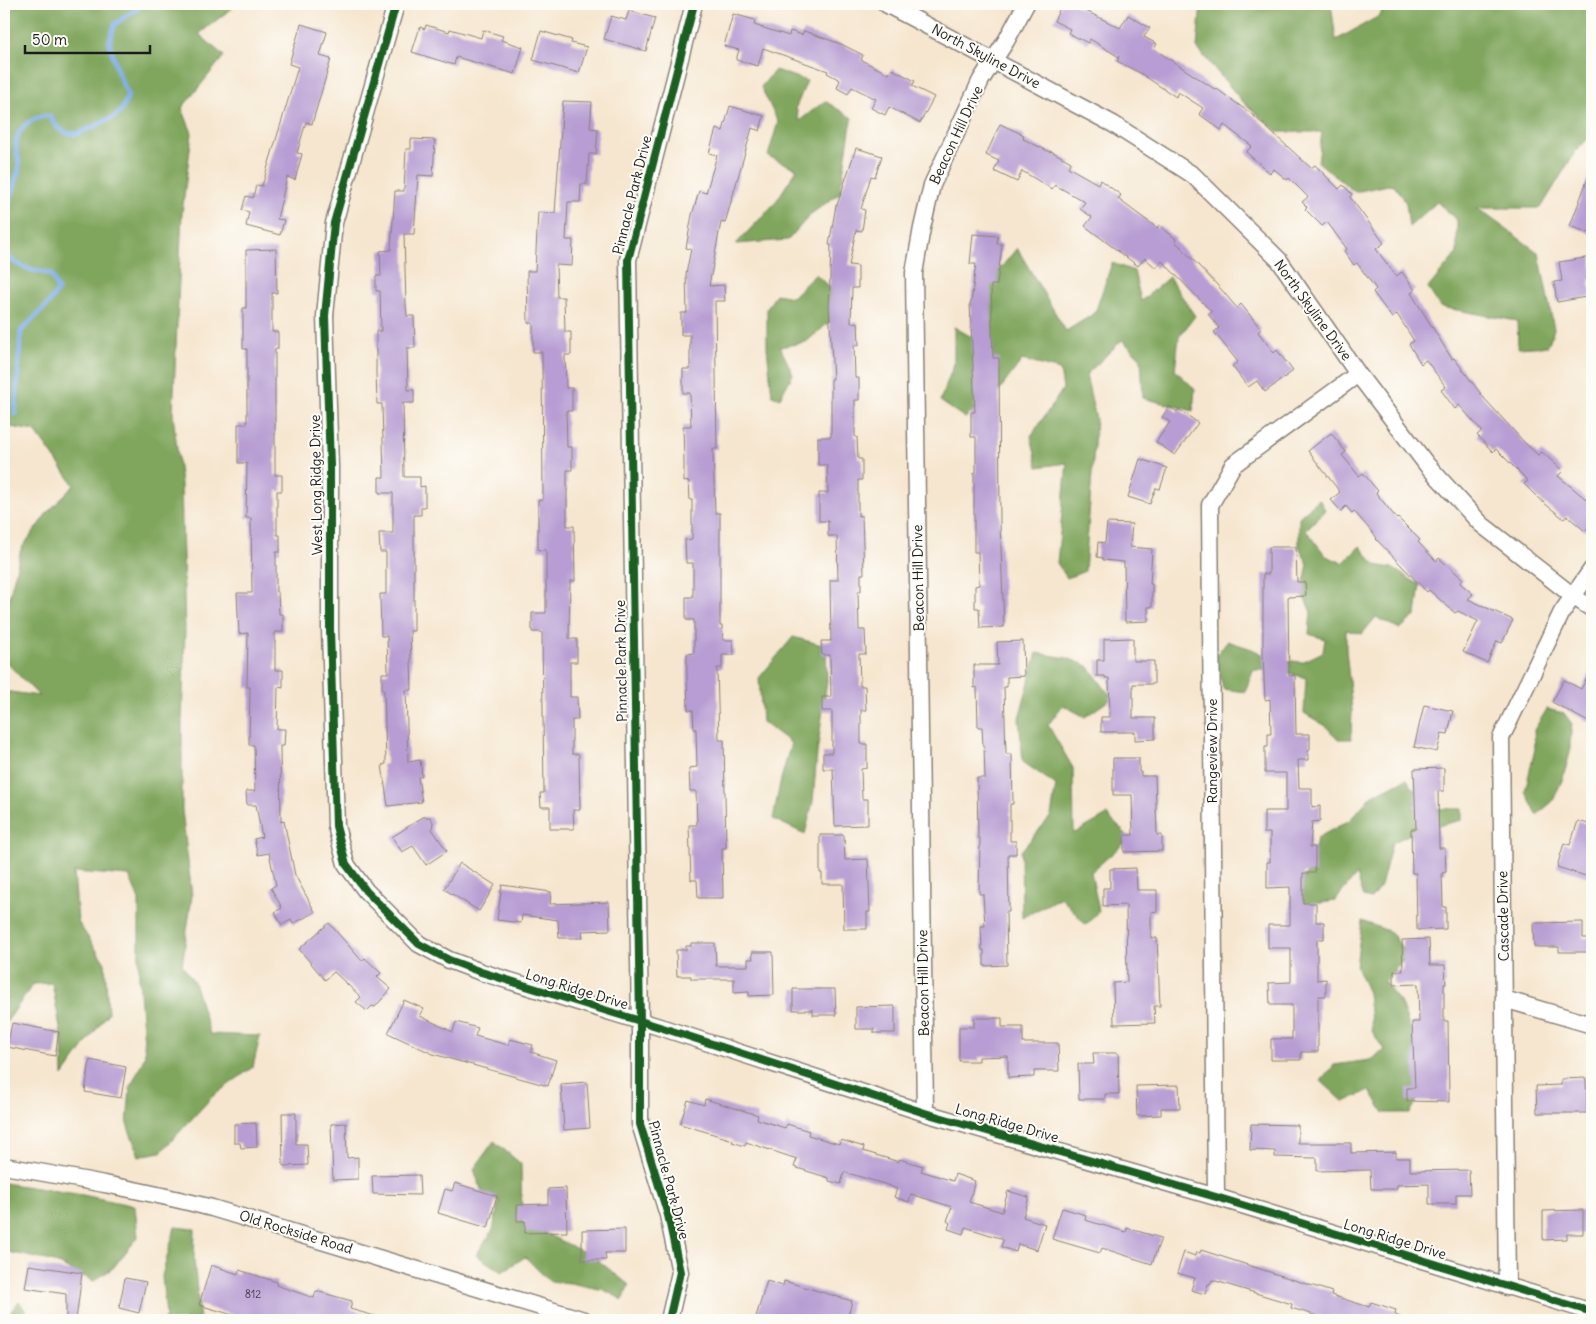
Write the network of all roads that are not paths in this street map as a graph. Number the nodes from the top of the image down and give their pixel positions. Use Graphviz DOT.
graph roads {
  1 [pos="396,4"];
  2 [pos="694,4"];
  3 [pos="886,4"];
  4 [pos="1026,4"];
  5 [pos="994,60"];
  6 [pos="1358,374"];
  7 [pos="1592,569"];
  8 [pos="1573,596"];
  9 [pos="1592,609"];
  10 [pos="419,944"];
  11 [pos="1504,999"];
  12 [pos="640,1022"];
  13 [pos="1592,1025"];
  14 [pos="925,1113"];
  15 [pos="4,1166"];
  16 [pos="1216,1197"];
  17 [pos="1508,1287"];
  18 [pos="1592,1312"];
  19 [pos="584,1320"];
  20 [pos="668,1320"];
  1 -- 10 [label="street, West Long Ridge Drive"];
  2 -- 12 [label="street, Pinnacle Park Drive"];
  3 -- 5 [label="street, North Skyline Drive"];
  4 -- 5 [label="street, Beacon Hill Drive"];
  5 -- 6 [label="street, North Skyline Drive"];
  5 -- 14 [label="street, Beacon Hill Drive"];
  6 -- 8 [label="street, North Skyline Drive"];
  6 -- 16 [label="street, Rangeview Drive"];
  7 -- 8 [label="street, Cascade Drive"];
  8 -- 9 [label="street, North Skyline Drive"];
  8 -- 11 [label="street, Cascade Drive"];
  10 -- 12 [label="street, Long Ridge Drive"];
  11 -- 13 [label="street"];
  11 -- 17 [label="street, Cascade Drive"];
  12 -- 14 [label="street, Long Ridge Drive"];
  12 -- 20 [label="street, Pinnacle Park Drive"];
  14 -- 16 [label="street, Long Ridge Drive"];
  15 -- 19 [label="street, Old Rockside Road"];
  16 -- 17 [label="street, Long Ridge Drive"];
  17 -- 18 [label="street, Long Ridge Drive"];
}
